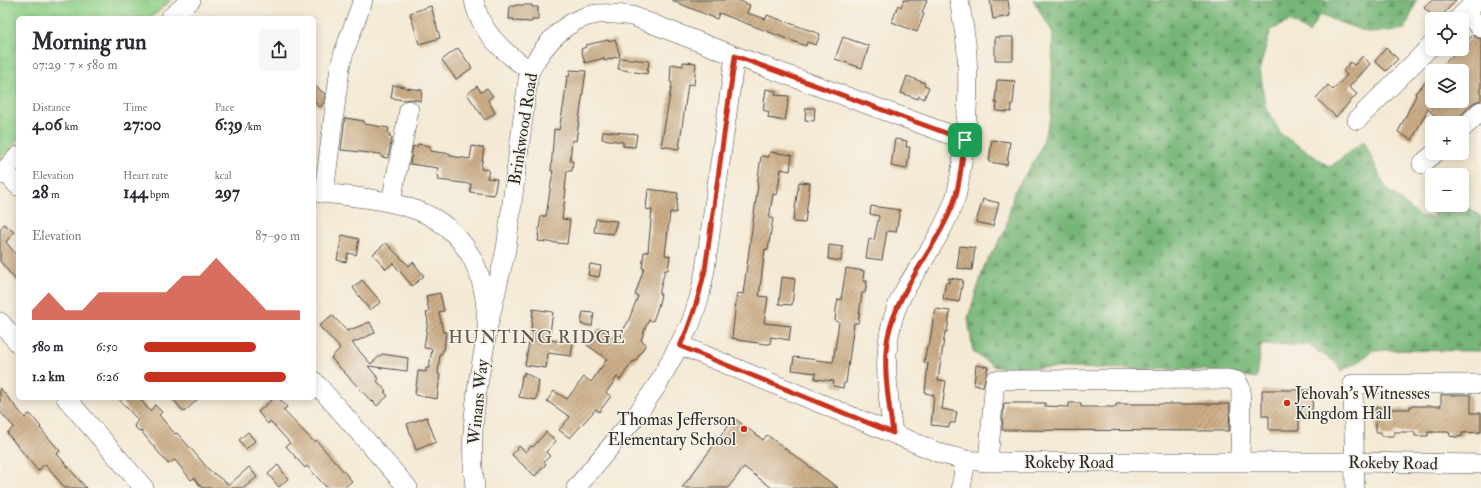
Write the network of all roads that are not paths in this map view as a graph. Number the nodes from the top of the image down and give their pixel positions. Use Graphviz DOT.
graph roads {
  1 [pos="191,0"];
  2 [pos="364,0"];
  3 [pos="474,0"];
  4 [pos="959,0"];
  5 [pos="1477,0"];
  6 [pos="1481,3"];
  7 [pos="172,16"];
  8 [pos="1471,23"];
  9 [pos="1425,52"];
  10 [pos="735,56"];
  11 [pos="530,70"];
  12 [pos="409,110"];
  13 [pos="1481,111"];
  14 [pos="1357,120"];
  15 [pos="1469,122"];
  16 [pos="965,140"];
  17 [pos="16,158"];
  18 [pos="2,172"];
  19 [pos="16,184"];
  20 [pos="319,192"];
  21 [pos="390,202"];
  22 [pos="0,322"];
  23 [pos="487,330"];
  24 [pos="16,341"];
  25 [pos="680,346"];
  26 [pos="316,382"];
  27 [pos="1481,384"];
  28 [pos="68,400"];
  29 [pos="893,433"];
  30 [pos="966,460"];
  31 [pos="988,462"];
  32 [pos="1240,462"];
  33 [pos="1354,462"];
  34 [pos="1481,464"];
  35 [pos="144,488"];
  36 [pos="408,488"];
  37 [pos="475,488"];
  38 [pos="576,488"];
  39 [pos="961,488"];
  40 [pos="1354,488"];
  1 -- 7 [label="street"];
  2 -- 20 [label="street"];
  3 -- 11 [label="street"];
  4 -- 16 [label="street"];
  5 -- 6 [label="street"];
  5 -- 8 [label="street"];
  9 -- 14 [label="street"];
  10 -- 11 [label="street, Brinkwood Road"];
  10 -- 16 [label="street, Brinkwood Road"];
  10 -- 25 [label="street"];
  11 -- 23 [label="street, Brinkwood Road"];
  12 -- 21 [label="street"];
  13 -- 15 [label="street"];
  16 -- 29 [label="street"];
  17 -- 18 [label="street"];
  18 -- 19 [label="street"];
  20 -- 21 [label="street, Winans Way"];
  21 -- 23 [label="street, Winans Way"];
  22 -- 24 [label="street"];
  23 -- 37 [label="street, Winans Way"];
  25 -- 29 [label="street, Rokeby Road"];
  25 -- 38 [label="street"];
  26 -- 36 [label="street"];
  27 -- 33 [label="street"];
  28 -- 35 [label="street"];
  29 -- 30 [label="street, Rokeby Road"];
  30 -- 31 [label="street, Rokeby Road"];
  30 -- 39 [label="street"];
  31 -- 32 [label="street, Rokeby Road"];
  31 -- 32 [label="street"];
  32 -- 33 [label="street, Rokeby Road"];
  33 -- 34 [label="street, Rokeby Road"];
  33 -- 40 [label="street"];
}
